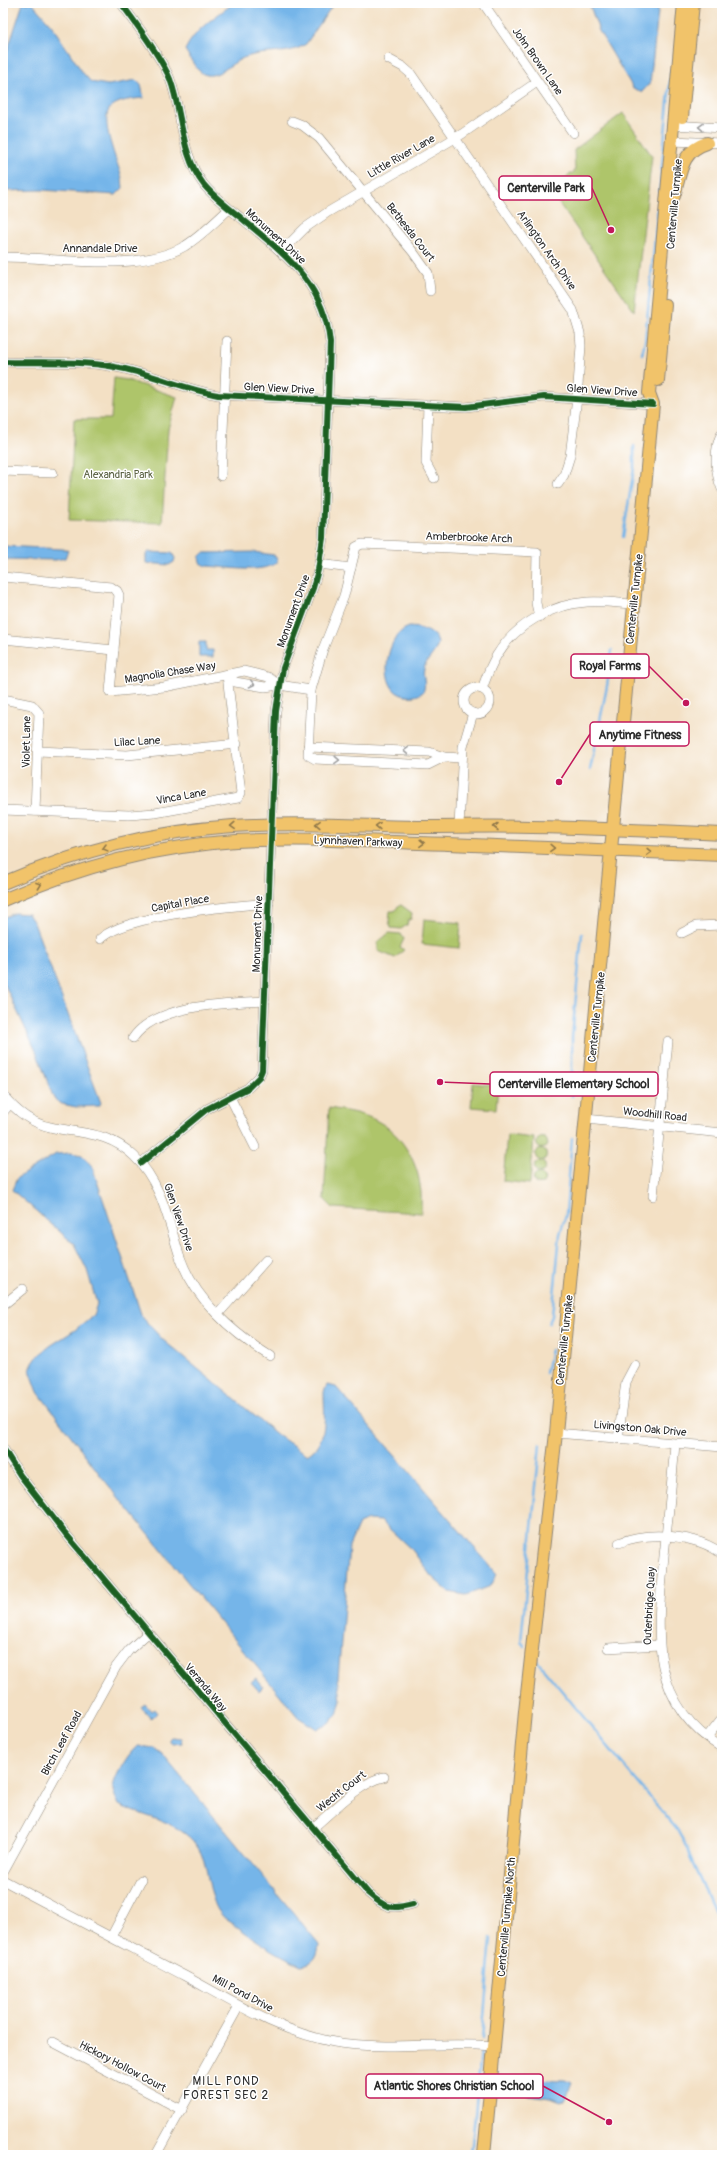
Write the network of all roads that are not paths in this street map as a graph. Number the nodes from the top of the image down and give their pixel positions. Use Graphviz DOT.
graph roads {
  1 [pos="121,3"];
  2 [pos="483,3"];
  3 [pos="684,3"];
  4 [pos="693,3"];
  5 [pos="388,59"];
  6 [pos="537,82"];
  7 [pos="292,121"];
  8 [pos="677,126"];
  9 [pos="722,128"];
  10 [pos="572,133"];
  11 [pos="456,138"];
  12 [pos="675,142"];
  13 [pos="707,143"];
  14 [pos="722,143"];
  15 [pos="364,192"];
  16 [pos="674,196"];
  17 [pos="229,209"];
  18 [pos="283,255"];
  19 [pos="3,257"];
  20 [pos="430,291"];
  21 [pos="226,341"];
  22 [pos="3,362"];
  23 [pos="224,396"];
  24 [pos="577,398"];
  25 [pos="328,401"];
  26 [pos="653,404"];
  27 [pos="428,405"];
  28 [pos="722,433"];
  29 [pos="3,471"];
  30 [pos="53,473"];
  31 [pos="221,476"];
  32 [pos="434,478"];
  33 [pos="558,484"];
  34 [pos="722,489"];
  35 [pos="319,564"];
  36 [pos="351,568"];
  37 [pos="3,577"];
  38 [pos="633,604"];
  39 [pos="539,617"];
  40 [pos="3,639"];
  41 [pos="114,650"];
  42 [pos="227,674"];
  43 [pos="279,685"];
  44 [pos="482,689"];
  45 [pos="311,690"];
  46 [pos="3,699"];
  47 [pos="473,713"];
  48 [pos="237,744"];
  49 [pos="38,751"];
  50 [pos="462,758"];
  51 [pos="3,810"];
  52 [pos="36,811"];
  53 [pos="272,824"];
  54 [pos="459,827"];
  55 [pos="612,830"];
  56 [pos="722,834"];
  57 [pos="271,840"];
  58 [pos="610,850"];
  59 [pos="722,855"];
  60 [pos="3,882"];
  61 [pos="3,900"];
  62 [pos="269,904"];
  63 [pos="722,925"];
  64 [pos="682,933"];
  65 [pos="100,939"];
  66 [pos="265,1001"];
  67 [pos="133,1038"];
  68 [pos="668,1041"];
  69 [pos="3,1095"];
  70 [pos="230,1097"];
  71 [pos="10,1104"];
  72 [pos="3,1112"];
  73 [pos="586,1118"];
  74 [pos="660,1126"];
  75 [pos="722,1133"];
  76 [pos="254,1147"];
  77 [pos="141,1163"];
  78 [pos="653,1196"];
  79 [pos="266,1260"];
  80 [pos="23,1289"];
  81 [pos="3,1305"];
  82 [pos="218,1314"];
  83 [pos="270,1356"];
  84 [pos="635,1365"];
  85 [pos="556,1433"];
  86 [pos="618,1439"];
  87 [pos="676,1444"];
  88 [pos="3,1448"];
  89 [pos="722,1448"];
  90 [pos="666,1537"];
  91 [pos="618,1543"];
  92 [pos="722,1554"];
  93 [pos="148,1633"];
  94 [pos="658,1645"];
  95 [pos="608,1648"];
  96 [pos="528,1678"];
  97 [pos="722,1718"];
  98 [pos="707,1737"];
  99 [pos="722,1748"];
  100 [pos="384,1777"];
  101 [pos="314,1827"];
  102 [pos="3,1872"];
  103 [pos="3,1880"];
  104 [pos="141,1880"];
  105 [pos="413,1904"];
  106 [pos="110,1937"];
  107 [pos="239,2006"];
  108 [pos="53,2042"];
  109 [pos="494,2046"];
  110 [pos="182,2110"];
  111 [pos="156,2155"];
  112 [pos="484,2155"];
  1 -- 17 [label="street, Monument Drive"];
  2 -- 6 [label="street, John Brown Lane"];
  3 -- 8 [label="main road, Centerville Turnpike"];
  4 -- 8 [label="main road, Centerville Turnpike"];
  5 -- 11 [label="street, Arlington Arch Drive"];
  6 -- 10 [label="street, John Brown Lane"];
  6 -- 11 [label="street, Little River Lane"];
  7 -- 15 [label="street, Bethesda Court"];
  9 -- 8 [label="street, one-way"];
  8 -- 12 [label="main road, Centerville Turnpike"];
  11 -- 15 [label="street, Little River Lane"];
  11 -- 24 [label="street, Arlington Arch Drive"];
  12 -- 13 [label="street"];
  12 -- 16 [label="main road, Centerville Turnpike"];
  12 -- 26 [label="main road, Centerville Turnpike"];
  13 -- 14 [label="street"];
  13 -- 16 [label="main road"];
  15 -- 18 [label="street, Little River Lane"];
  15 -- 20 [label="street, Bethesda Court"];
  16 -- 26 [label="main road, Centerville Turnpike"];
  17 -- 18 [label="street, Monument Drive"];
  17 -- 19 [label="street, Annandale Drive"];
  18 -- 25 [label="street, Monument Drive"];
  21 -- 23 [label="street"];
  22 -- 23 [label="street, Glen View Drive"];
  23 -- 25 [label="street, Glen View Drive"];
  23 -- 31 [label="street"];
  24 -- 26 [label="street, Glen View Drive"];
  24 -- 27 [label="street, Glen View Drive"];
  24 -- 33 [label="street, Arlington Arch Drive"];
  25 -- 27 [label="street, Glen View Drive"];
  25 -- 35 [label="street, Monument Drive"];
  26 -- 38 [label="main road, Centerville Turnpike"];
  27 -- 32 [label="street"];
  28 -- 34 [label="street"];
  29 -- 30 [label="street"];
  35 -- 36 [label="street"];
  35 -- 43 [label="street, Monument Drive"];
  36 -- 39 [label="street, Amberbrooke Arch"];
  36 -- 45 [label="street, Amberbrooke Arch"];
  37 -- 41 [label="street, Magnolia Chase Way"];
  38 -- 39 [label="street"];
  38 -- 55 [label="main road, Centerville Turnpike"];
  39 -- 44 [label="street"];
  40 -- 41 [label="street"];
  41 -- 42 [label="street, Magnolia Chase Way"];
  42 -- 43 [label="street, Magnolia Chase Way"];
  42 -- 48 [label="street, Vinca Lane"];
  43 -- 45 [label="street"];
  43 -- 53 [label="street, Monument Drive"];
  44 -- 47 [label="street"];
  44 -- 47 [label="street"];
  45 -- 50 [label="street, Amberbrooke Arch"];
  46 -- 49 [label="street, Violet Lane"];
  47 -- 50 [label="street"];
  48 -- 49 [label="street, Lilac Lane"];
  48 -- 52 [label="street, Vinca Lane"];
  49 -- 52 [label="street, Violet Lane"];
  50 -- 54 [label="street"];
  51 -- 52 [label="street, Vinca Lane"];
  54 -- 53 [label="main road, Lynnhaven Parkway, one-way"];
  53 -- 57 [label="street, Monument Drive"];
  53 -- 60 [label="main road, Lynnhaven Parkway, one-way"];
  55 -- 54 [label="main road, Lynnhaven Parkway, one-way"];
  55 -- 56 [label="main road, Lynnhaven Parkway"];
  55 -- 58 [label="main road, Centerville Turnpike"];
  57 -- 58 [label="main road, Lynnhaven Parkway, one-way"];
  61 -- 57 [label="main road, Lynnhaven Parkway, one-way"];
  57 -- 62 [label="street, Monument Drive"];
  58 -- 59 [label="main road, Lynnhaven Parkway, one-way"];
  58 -- 73 [label="main road, Centerville Turnpike"];
  62 -- 65 [label="street, Capital Place"];
  62 -- 66 [label="street, Monument Drive"];
  63 -- 64 [label="street"];
  66 -- 67 [label="street"];
  66 -- 70 [label="street, Monument Drive"];
  68 -- 74 [label="street"];
  69 -- 71 [label="street, Glen View Drive"];
  70 -- 76 [label="street"];
  70 -- 77 [label="street, Monument Drive"];
  71 -- 72 [label="street"];
  71 -- 77 [label="street, Glen View Drive"];
  73 -- 74 [label="street, Woodhill Road"];
  73 -- 85 [label="main road, Centerville Turnpike"];
  74 -- 75 [label="street, Woodhill Road"];
  74 -- 78 [label="street"];
  77 -- 82 [label="street, Glen View Drive"];
  79 -- 82 [label="street"];
  80 -- 81 [label="street"];
  82 -- 83 [label="street, Glen View Drive"];
  84 -- 86 [label="street"];
  85 -- 86 [label="street, Livingston Oak Drive"];
  85 -- 96 [label="main road, Centerville Turnpike"];
  86 -- 87 [label="street, Livingston Oak Drive"];
  87 -- 89 [label="street, Livingston Oak Drive"];
  87 -- 90 [label="street, Outerbridge Quay"];
  88 -- 93 [label="street, Veranda Way"];
  90 -- 91 [label="street"];
  90 -- 92 [label="street"];
  90 -- 94 [label="street, Outerbridge Quay"];
  93 -- 101 [label="street, Veranda Way"];
  93 -- 102 [label="street, Birch Leaf Road"];
  94 -- 95 [label="street"];
  94 -- 98 [label="street, Outerbridge Quay"];
  96 -- 109 [label="main road, Centerville Turnpike North"];
  97 -- 98 [label="street"];
  98 -- 99 [label="street, Outerbridge Quay"];
  100 -- 101 [label="street, Wecht Court"];
  101 -- 105 [label="street, Veranda Way"];
  103 -- 106 [label="street, Mill Pond Drive"];
  104 -- 106 [label="street"];
  106 -- 107 [label="street, Mill Pond Drive"];
  107 -- 109 [label="street, Mill Pond Drive"];
  107 -- 110 [label="street"];
  108 -- 110 [label="street, Hickory Hollow Court"];
  109 -- 112 [label="main road, Centerville Turnpike North"];
  110 -- 111 [label="street"];
}
